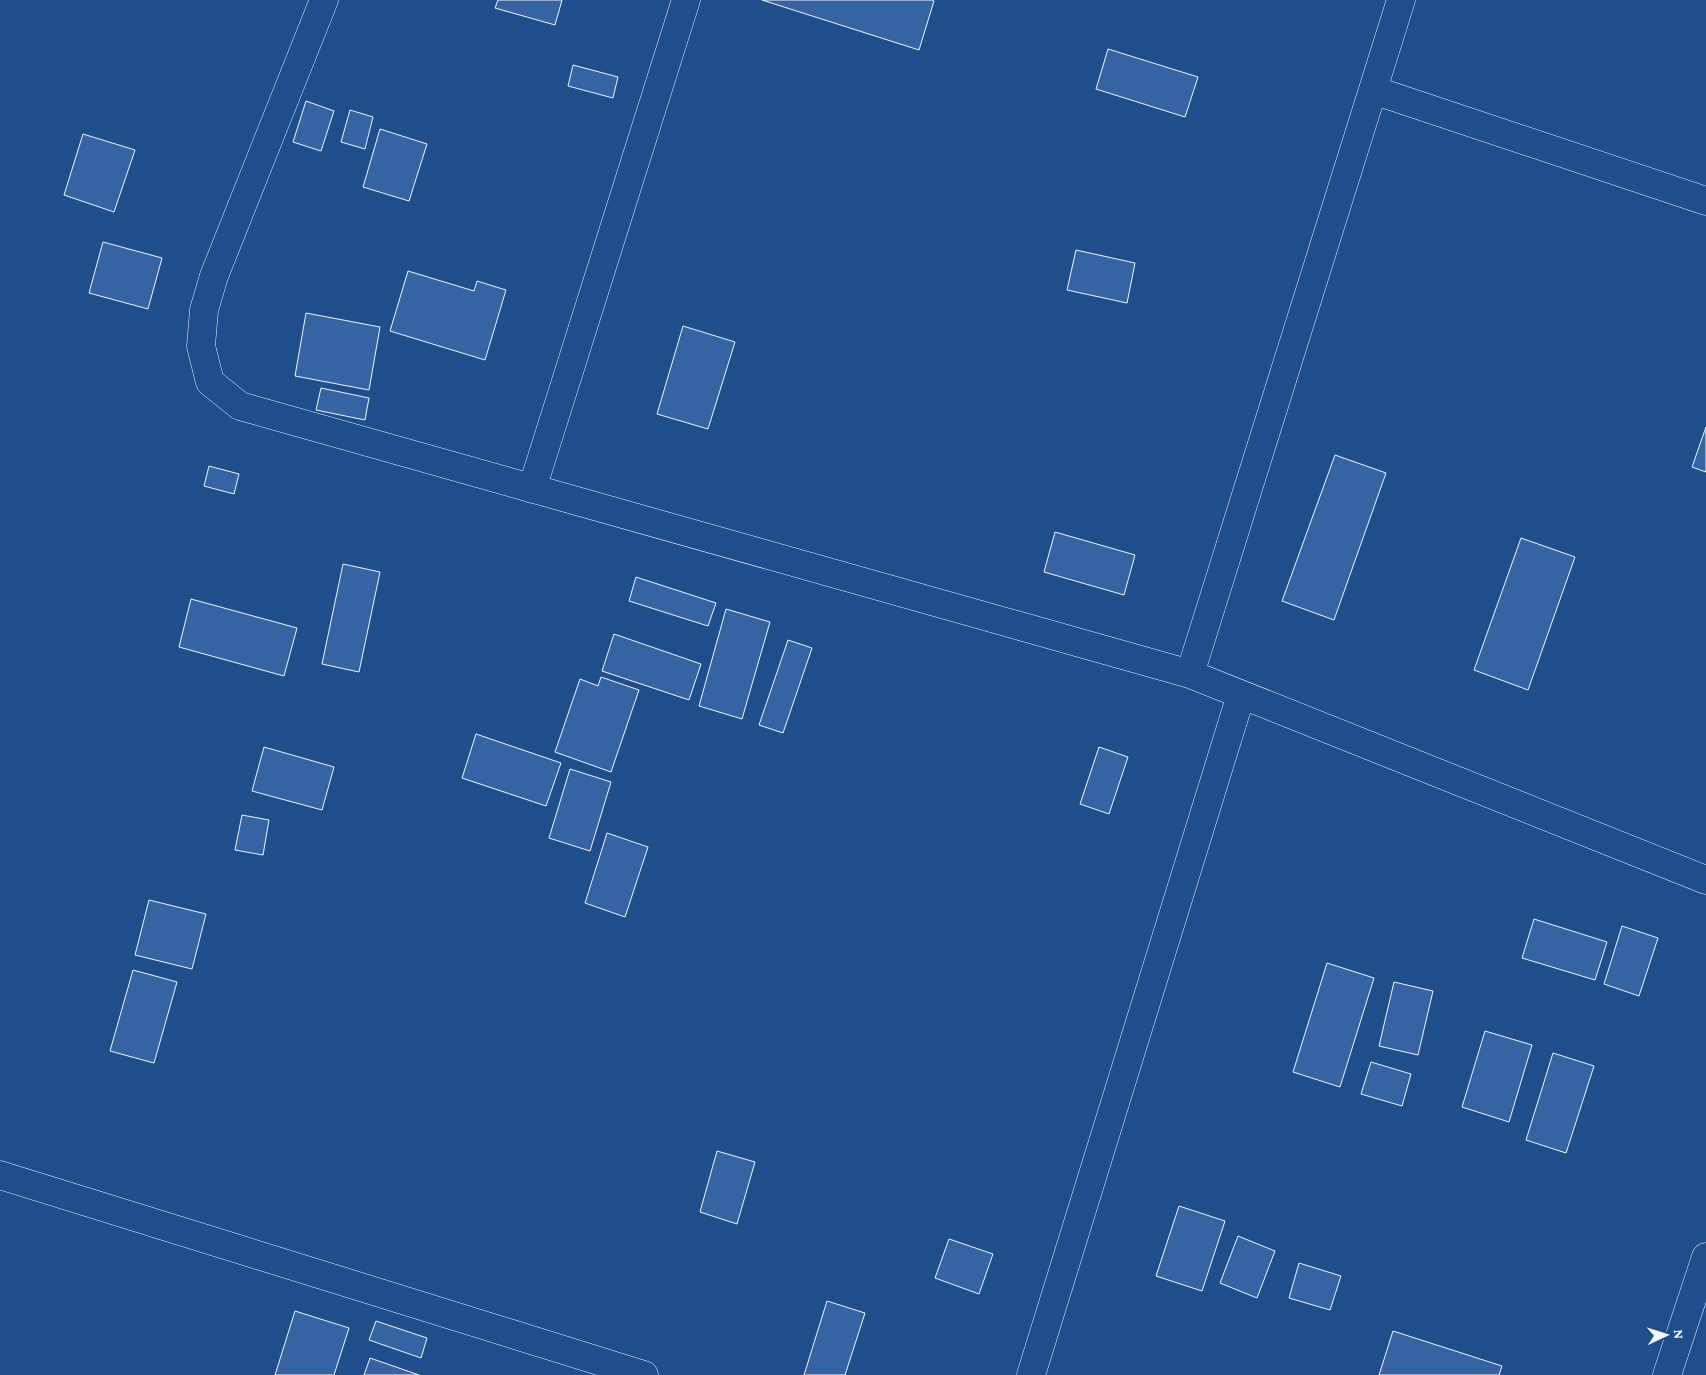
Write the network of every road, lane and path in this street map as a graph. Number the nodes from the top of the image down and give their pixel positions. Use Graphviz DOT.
graph roads {
  1 [pos="324,0"];
  2 [pos="686,0"];
  3 [pos="1401,0"];
  4 [pos="1373,90"];
  5 [pos="1706,201"];
  6 [pos="532,489"];
  7 [pos="1190,674"];
  8 [pos="1241,695"];
  9 [pos="1706,880"];
  10 [pos="0,1175"];
  11 [pos="1706,1257"];
  12 [pos="644,1375"];
  13 [pos="1031,1375"];
  14 [pos="1667,1375"];
  1 -- 6 [label="street"];
  2 -- 6 [label="street"];
  3 -- 4 [label="street"];
  4 -- 5 [label="street"];
  4 -- 7 [label="street"];
  6 -- 7 [label="street"];
  7 -- 8 [label="street"];
  8 -- 9 [label="street"];
  8 -- 13 [label="street"];
  10 -- 12 [label="street"];
  11 -- 14 [label="street"];
}
